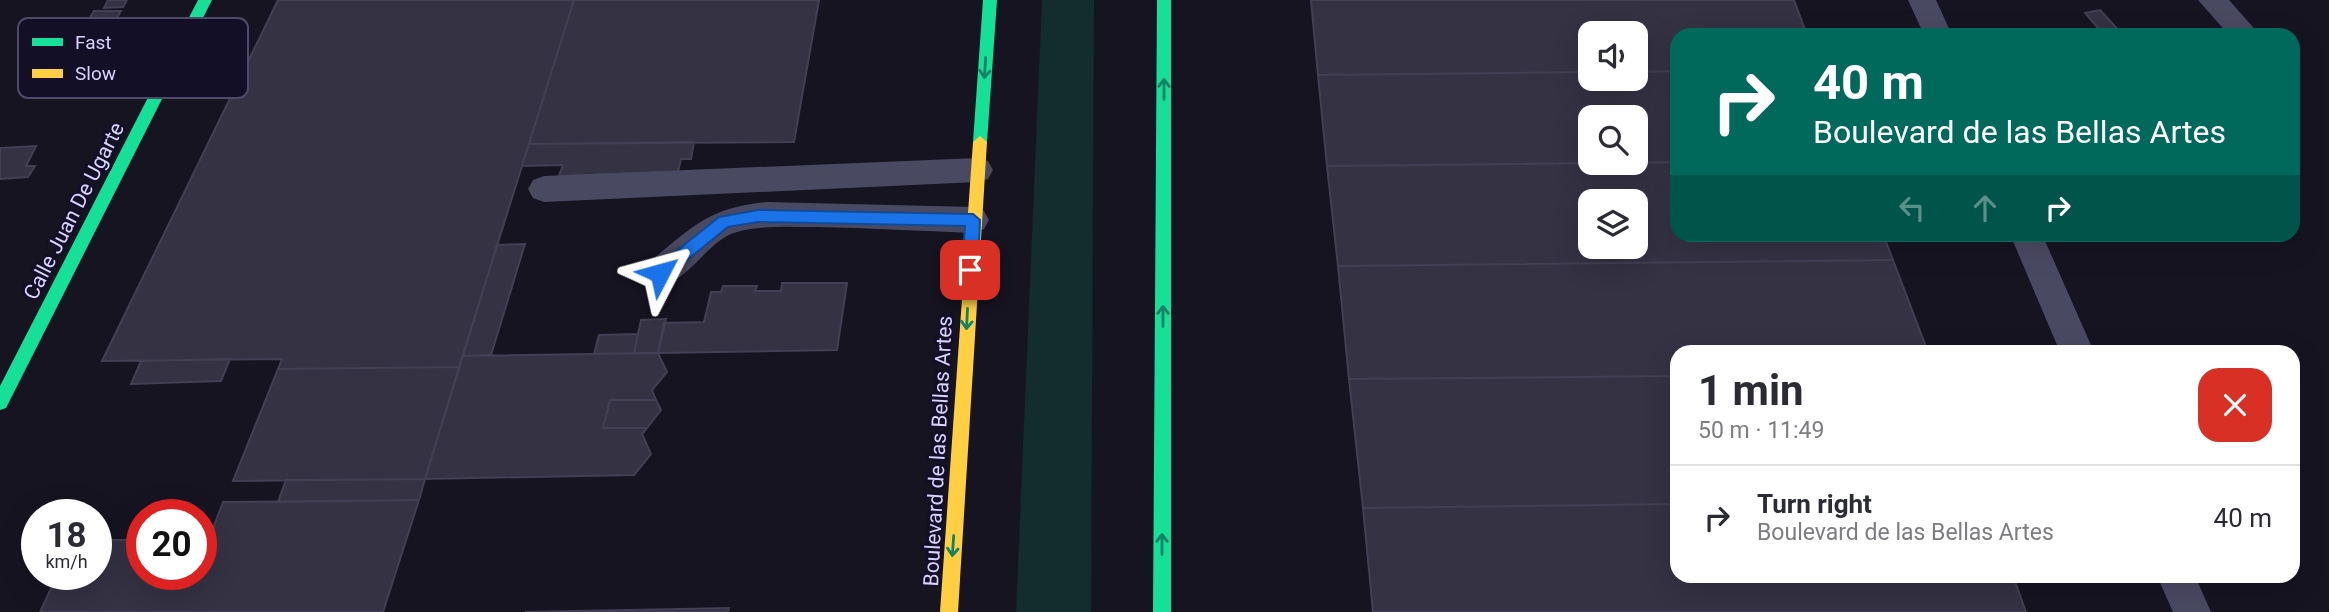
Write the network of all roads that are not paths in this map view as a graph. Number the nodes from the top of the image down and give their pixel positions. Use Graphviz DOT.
graph roads {
  1 [pos="205,0"];
  2 [pos="990,0"];
  3 [pos="1164,0"];
  4 [pos="1922,0"];
  5 [pos="2212,0"];
  6 [pos="196,18"];
  7 [pos="1935,28"];
  8 [pos="2239,28"];
  9 [pos="155,98"];
  10 [pos="977,170"];
  11 [pos="544,189"];
  12 [pos="973,220"];
  13 [pos="2029,242"];
  14 [pos="660,273"];
  15 [pos="2074,345"];
  16 [pos="0,403"];
  17 [pos="2179,583"];
  18 [pos="949,612"];
  19 [pos="1162,612"];
  20 [pos="2192,612"];
  1 -- 6 [label="main road, Calle Juan De Ugarte"];
  2 -- 10 [label="main road, Boulevard de las Bellas Artes, one-way"];
  19 -- 3 [label="main road, one-way"];
  4 -- 7 [label="lane"];
  5 -- 8 [label="lane"];
  9 -- 16 [label="main road, Calle Juan De Ugarte"];
  10 -- 11 [label="lane"];
  10 -- 12 [label="main road, Boulevard de las Bellas Artes"];
  12 -- 14 [label="lane"];
  12 -- 18 [label="main road, Boulevard de las Bellas Artes, one-way"];
  13 -- 15 [label="lane"];
  17 -- 20 [label="lane"];
}
